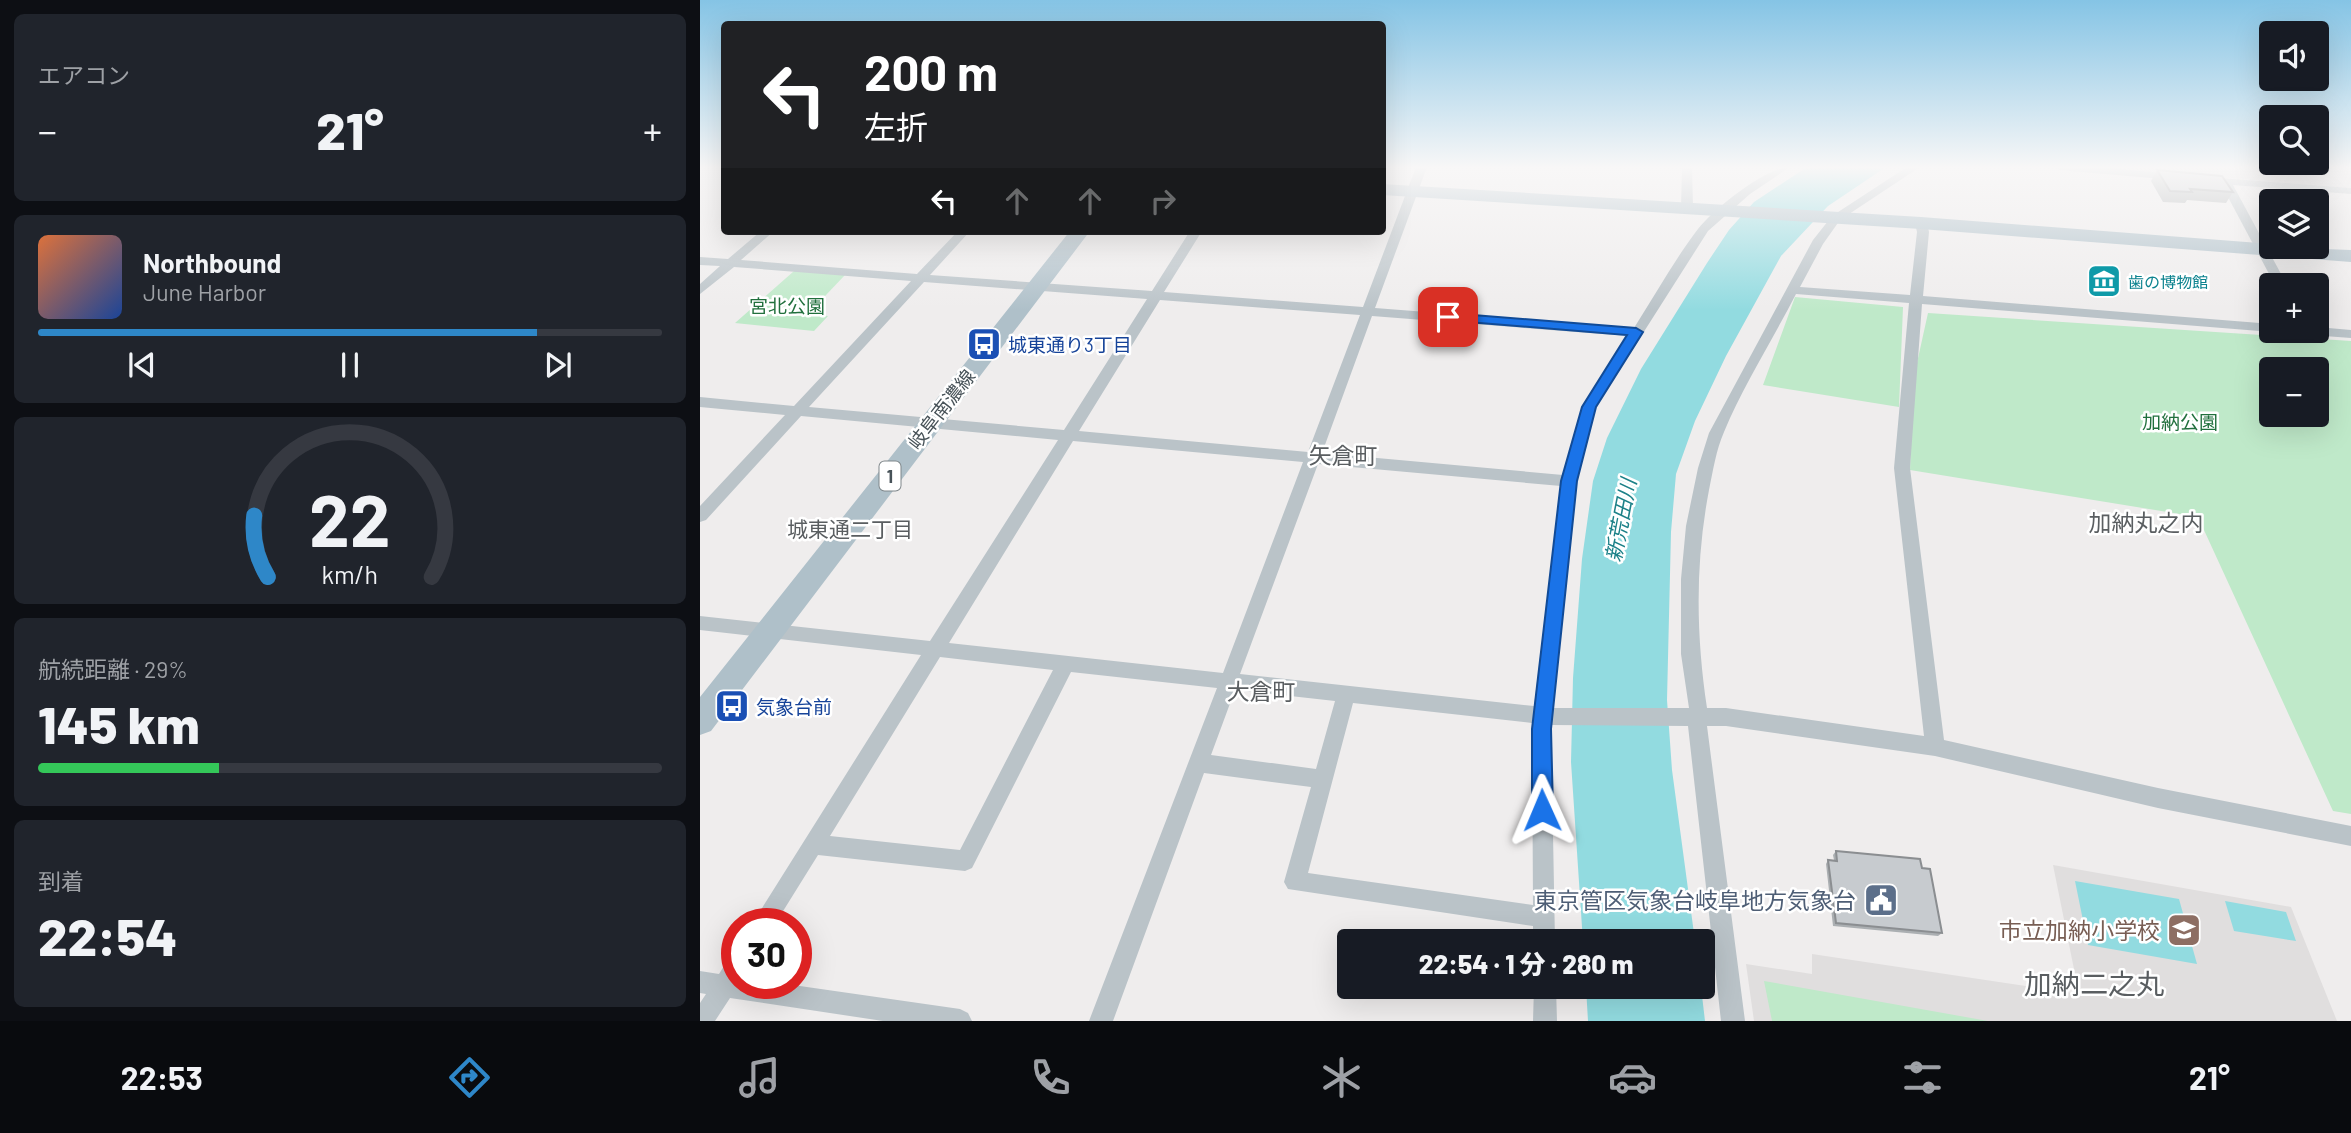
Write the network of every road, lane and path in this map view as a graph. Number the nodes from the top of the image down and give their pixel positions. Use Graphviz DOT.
graph roads {
  1 [pos="1404,215"];
  2 [pos="1720,215"];
  3 [pos="1782,215"];
  4 [pos="1841,215"];
  5 [pos="2243,215"];
  6 [pos="1836,218"];
  7 [pos="1922,223"];
  8 [pos="763,235"];
  9 [pos="960,235"];
  10 [pos="1077,235"];
  11 [pos="1194,235"];
  12 [pos="2259,243"];
  13 [pos="2259,249"];
  14 [pos="2329,254"];
  15 [pos="2351,256"];
  16 [pos="700,261"];
  17 [pos="731,263"];
  18 [pos="921,277"];
  19 [pos="1037,286"];
  20 [pos="700,290"];
  21 [pos="1793,290"];
  22 [pos="1156,295"];
  23 [pos="1916,299"];
  24 [pos="1367,311"];
  25 [pos="2259,327"];
  26 [pos="1636,332"];
  27 [pos="2329,332"];
  28 [pos="2351,334"];
  29 [pos="700,402"];
  30 [pos="797,411"];
  31 [pos="930,423"];
  32 [pos="1068,436"];
  33 [pos="1312,458"];
  34 [pos="1569,481"];
  35 [pos="700,516"];
  36 [pos="700,623"];
  37 [pos="770,630"];
  38 [pos="934,648"];
  39 [pos="1066,663"];
  40 [pos="1229,681"];
  41 [pos="1346,694"];
  42 [pos="1693,716"];
  43 [pos="1548,717"];
  44 [pos="700,721"];
  45 [pos="1935,747"];
  46 [pos="1198,764"];
  47 [pos="1323,779"];
  48 [pos="2351,836"];
  49 [pos="812,844"];
  50 [pos="773,908"];
  51 [pos="1544,918"];
  52 [pos="1544,929"];
  53 [pos="700,982"];
  54 [pos="721,986"];
  55 [pos="721,991"];
  56 [pos="787,999"];
  57 [pos="1545,999"];
  58 [pos="854,1013"];
  59 [pos="702,1021"];
  60 [pos="960,1021"];
  61 [pos="1101,1021"];
  62 [pos="1545,1021"];
  63 [pos="1733,1021"];
  1 -- 24 [label="street"];
  2 -- 26 [label="street"];
  3 -- 6 [label="main road"];
  4 -- 6 [label="street"];
  5 -- 12 [label="street"];
  6 -- 7 [label="main road"];
  6 -- 21 [label="street"];
  7 -- 13 [label="main road"];
  7 -- 23 [label="street"];
  8 -- 17 [label="street"];
  9 -- 18 [label="street"];
  10 -- 19 [label="main road, 岐阜南濃線 / 1"];
  11 -- 22 [label="street"];
  14 -- 15 [label="main road"];
  16 -- 17 [label="street"];
  17 -- 18 [label="street"];
  17 -- 20 [label="street"];
  18 -- 19 [label="street"];
  18 -- 30 [label="street"];
  19 -- 22 [label="street"];
  19 -- 31 [label="main road, 岐阜南濃線 / 1"];
  21 -- 23 [label="street"];
  21 -- 42 [label="street"];
  22 -- 24 [label="street"];
  22 -- 32 [label="street"];
  23 -- 25 [label="street"];
  23 -- 45 [label="street"];
  24 -- 26 [label="street"];
  24 -- 33 [label="street"];
  26 -- 34 [label="street"];
  27 -- 28 [label="street"];
  29 -- 30 [label="street"];
  30 -- 31 [label="street"];
  30 -- 35 [label="street"];
  31 -- 32 [label="street"];
  31 -- 37 [label="main road, 岐阜南濃線 / 1"];
  32 -- 33 [label="street"];
  32 -- 38 [label="street"];
  33 -- 34 [label="street"];
  33 -- 40 [label="street"];
  34 -- 43 [label="street"];
  36 -- 37 [label="street"];
  37 -- 38 [label="street"];
  37 -- 44 [label="main road, 岐阜南濃線 / 1"];
  38 -- 39 [label="street"];
  38 -- 49 [label="street"];
  39 -- 40 [label="street"];
  39 -- 49 [label="street"];
  40 -- 41 [label="street"];
  40 -- 46 [label="street"];
  41 -- 43 [label="street"];
  41 -- 47 [label="street"];
  42 -- 43 [label="street"];
  42 -- 45 [label="street"];
  42 -- 63 [label="street"];
  43 -- 51 [label="street"];
  45 -- 48 [label="street"];
  46 -- 47 [label="street"];
  46 -- 61 [label="street"];
  47 -- 51 [label="street"];
  49 -- 50 [label="street"];
  51 -- 52 [label="street"];
  53 -- 54 [label="street"];
  55 -- 59 [label="street"];
  56 -- 58 [label="street"];
  57 -- 62 [label="street"];
  58 -- 60 [label="street"];
}
